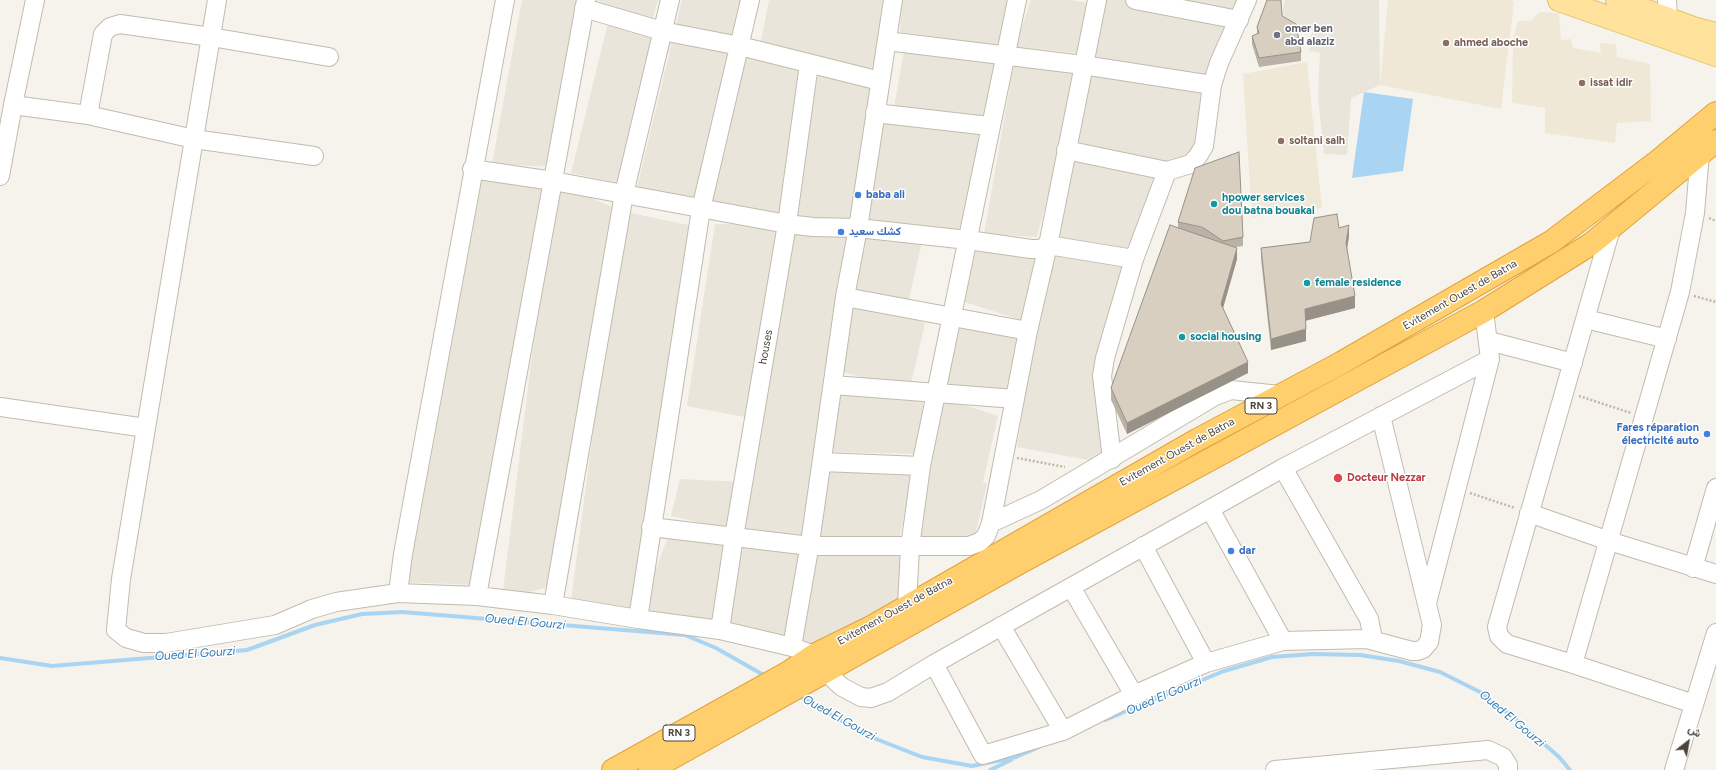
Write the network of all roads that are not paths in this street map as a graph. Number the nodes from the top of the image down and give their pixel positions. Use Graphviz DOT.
graph roads {
  1 [pos="35,0"];
  2 [pos="218,0"];
  3 [pos="505,0"];
  4 [pos="670,0"];
  5 [pos="750,0"];
  6 [pos="893,0"];
  7 [pos="1017,0"];
  8 [pos="1097,0"];
  9 [pos="1134,0"];
  10 [pos="1247,0"];
  11 [pos="1559,0"];
  12 [pos="1616,0"];
  13 [pos="585,4"];
  14 [pos="1668,9"];
  15 [pos="1239,20"];
  16 [pos="662,31"];
  17 [pos="1716,34"];
  18 [pos="211,37"];
  19 [pos="887,41"];
  20 [pos="740,46"];
  21 [pos="1716,55"];
  22 [pos="1005,56"];
  23 [pos="329,57"];
  24 [pos="809,64"];
  25 [pos="1082,65"];
  26 [pos="880,81"];
  27 [pos="1212,85"];
  28 [pos="13,105"];
  29 [pos="875,113"];
  30 [pos="1716,113"];
  31 [pos="88,115"];
  32 [pos="990,126"];
  33 [pos="194,139"];
  34 [pos="1708,147"];
  35 [pos="1066,150"];
  36 [pos="314,156"];
  37 [pos="472,169"];
  38 [pos="1167,171"];
  39 [pos="0,176"];
  40 [pos="553,181"];
  41 [pos="624,194"];
  42 [pos="701,209"];
  43 [pos="787,224"];
  44 [pos="1612,225"];
  45 [pos="858,228"];
  46 [pos="968,240"];
  47 [pos="1048,245"];
  48 [pos="1134,259"];
  49 [pos="845,297"];
  50 [pos="1484,311"];
  51 [pos="951,317"];
  52 [pos="1586,319"];
  53 [pos="1028,331"];
  54 [pos="1667,339"];
  55 [pos="1489,350"];
  56 [pos="1573,363"];
  57 [pos="833,386"];
  58 [pos="936,394"];
  59 [pos="1280,395"];
  60 [pos="1015,399"];
  61 [pos="0,407"];
  62 [pos="1381,416"];
  63 [pos="146,428"];
  64 [pos="1112,459"];
  65 [pos="822,462"];
  66 [pos="921,466"];
  67 [pos="1283,468"];
  68 [pos="1716,488"];
  69 [pos="1210,508"];
  70 [pos="1529,513"];
  71 [pos="991,523"];
  72 [pos="652,527"];
  73 [pos="734,537"];
  74 [pos="1609,541"];
  75 [pos="810,546"];
  76 [pos="1143,546"];
  77 [pos="910,547"];
  78 [pos="989,548"];
  79 [pos="1693,568"];
  80 [pos="1716,574"];
  81 [pos="1071,587"];
  82 [pos="398,593"];
  83 [pos="477,596"];
  84 [pos="1427,603"];
  85 [pos="553,605"];
  86 [pos="907,605"];
  87 [pos="638,619"];
  88 [pos="1001,626"];
  89 [pos="720,630"];
  90 [pos="1716,633"];
  91 [pos="1367,639"];
  92 [pos="1283,641"];
  93 [pos="792,647"];
  94 [pos="1712,662"];
  95 [pos="1206,663"];
  96 [pos="934,664"];
  97 [pos="1573,664"];
  98 [pos="809,670"];
  99 [pos="1134,695"];
  100 [pos="751,703"];
  101 [pos="1694,704"];
  102 [pos="1063,731"];
  103 [pos="985,763"];
  104 [pos="1443,763"];
  105 [pos="1345,767"];
  106 [pos="613,770"];
  107 [pos="650,770"];
  108 [pos="1275,770"];
  109 [pos="1508,770"];
  110 [pos="1674,770"];
  1 -- 28 [label="street"];
  2 -- 18 [label="street"];
  3 -- 37 [label="street"];
  4 -- 16 [label="street"];
  5 -- 20 [label="street"];
  6 -- 19 [label="street"];
  7 -- 22 [label="street"];
  8 -- 25 [label="street"];
  9 -- 15 [label="street"];
  10 -- 15 [label="street"];
  11 -- 21 [label="main road"];
  12 -- 14 [label="main road"];
  13 -- 16 [label="street"];
  13 -- 40 [label="street"];
  14 -- 17 [label="main road"];
  15 -- 27 [label="street"];
  16 -- 20 [label="street"];
  16 -- 41 [label="street"];
  18 -- 23 [label="street"];
  18 -- 31 [label="street"];
  18 -- 33 [label="street"];
  19 -- 22 [label="street"];
  19 -- 26 [label="street"];
  20 -- 24 [label="street"];
  20 -- 42 [label="street"];
  22 -- 25 [label="street"];
  22 -- 32 [label="street"];
  24 -- 26 [label="street"];
  24 -- 43 [label="street, houses"];
  25 -- 27 [label="street"];
  25 -- 35 [label="street"];
  26 -- 29 [label="street"];
  27 -- 38 [label="street"];
  28 -- 31 [label="street"];
  28 -- 39 [label="street"];
  29 -- 32 [label="street"];
  29 -- 45 [label="street"];
  30 -- 59 [label="highway, Evitement Ouest de Batna / RN 3"];
  31 -- 33 [label="street"];
  32 -- 46 [label="street"];
  33 -- 36 [label="street"];
  33 -- 63 [label="street"];
  34 -- 44 [label="highway, Evitement Ouest de Batna / RN 3"];
  34 -- 54 [label="street"];
  35 -- 38 [label="street"];
  35 -- 47 [label="street"];
  37 -- 40 [label="street"];
  37 -- 82 [label="street"];
  38 -- 48 [label="street"];
  40 -- 41 [label="street"];
  40 -- 83 [label="street"];
  41 -- 42 [label="street"];
  41 -- 85 [label="street"];
  42 -- 43 [label="street"];
  42 -- 72 [label="street"];
  43 -- 45 [label="street"];
  43 -- 73 [label="street, houses"];
  44 -- 50 [label="highway, Evitement Ouest de Batna / RN 3"];
  44 -- 52 [label="street"];
  45 -- 46 [label="street"];
  45 -- 49 [label="street"];
  46 -- 47 [label="street"];
  46 -- 51 [label="street"];
  47 -- 48 [label="street"];
  47 -- 53 [label="street"];
  48 -- 64 [label="street"];
  49 -- 51 [label="street"];
  49 -- 57 [label="street"];
  50 -- 55 [label="street"];
  50 -- 98 [label="highway, Evitement Ouest de Batna / RN 3"];
  51 -- 53 [label="street"];
  51 -- 58 [label="street"];
  52 -- 54 [label="street"];
  52 -- 56 [label="street"];
  53 -- 60 [label="street"];
  54 -- 74 [label="street"];
  55 -- 56 [label="street"];
  55 -- 62 [label="street"];
  55 -- 84 [label="street"];
  56 -- 70 [label="street"];
  57 -- 58 [label="street"];
  57 -- 65 [label="street"];
  58 -- 60 [label="street"];
  58 -- 66 [label="street"];
  59 -- 64 [label="street"];
  59 -- 78 [label="highway, Evitement Ouest de Batna / RN 3"];
  60 -- 71 [label="street"];
  61 -- 63 [label="street"];
  62 -- 67 [label="street"];
  62 -- 84 [label="street"];
  63 -- 82 [label="street"];
  64 -- 71 [label="street"];
  65 -- 66 [label="street"];
  65 -- 75 [label="street"];
  66 -- 77 [label="street"];
  67 -- 69 [label="street"];
  67 -- 91 [label="street"];
  68 -- 79 [label="street"];
  69 -- 76 [label="street"];
  69 -- 92 [label="street"];
  70 -- 74 [label="street"];
  70 -- 97 [label="street"];
  71 -- 78 [label="street"];
  72 -- 73 [label="street"];
  72 -- 87 [label="street"];
  73 -- 75 [label="street"];
  73 -- 89 [label="street, houses"];
  74 -- 79 [label="street"];
  74 -- 97 [label="street"];
  75 -- 77 [label="street"];
  75 -- 93 [label="street"];
  76 -- 81 [label="street"];
  76 -- 95 [label="street"];
  77 -- 78 [label="street"];
  77 -- 86 [label="street"];
  78 -- 86 [label="highway, Evitement Ouest de Batna / RN 3"];
  79 -- 80 [label="street"];
  81 -- 88 [label="street"];
  81 -- 99 [label="street"];
  82 -- 83 [label="street"];
  83 -- 85 [label="street"];
  84 -- 91 [label="street"];
  85 -- 87 [label="street"];
  86 -- 98 [label="highway, Evitement Ouest de Batna / RN 3"];
  87 -- 89 [label="street"];
  88 -- 96 [label="street"];
  88 -- 102 [label="street"];
  89 -- 93 [label="street"];
  90 -- 94 [label="street"];
  91 -- 92 [label="street"];
  92 -- 95 [label="street"];
  93 -- 98 [label="street"];
  94 -- 101 [label="street"];
  95 -- 99 [label="street"];
  96 -- 98 [label="street"];
  96 -- 103 [label="street"];
  97 -- 101 [label="street"];
  98 -- 100 [label="highway, RN 3"];
  99 -- 102 [label="street"];
  100 -- 106 [label="highway, RN 3"];
  100 -- 107 [label="highway, RN 3"];
  101 -- 110 [label="street"];
  102 -- 103 [label="street"];
  104 -- 105 [label="street"];
  104 -- 109 [label="street"];
  105 -- 108 [label="street"];
}
